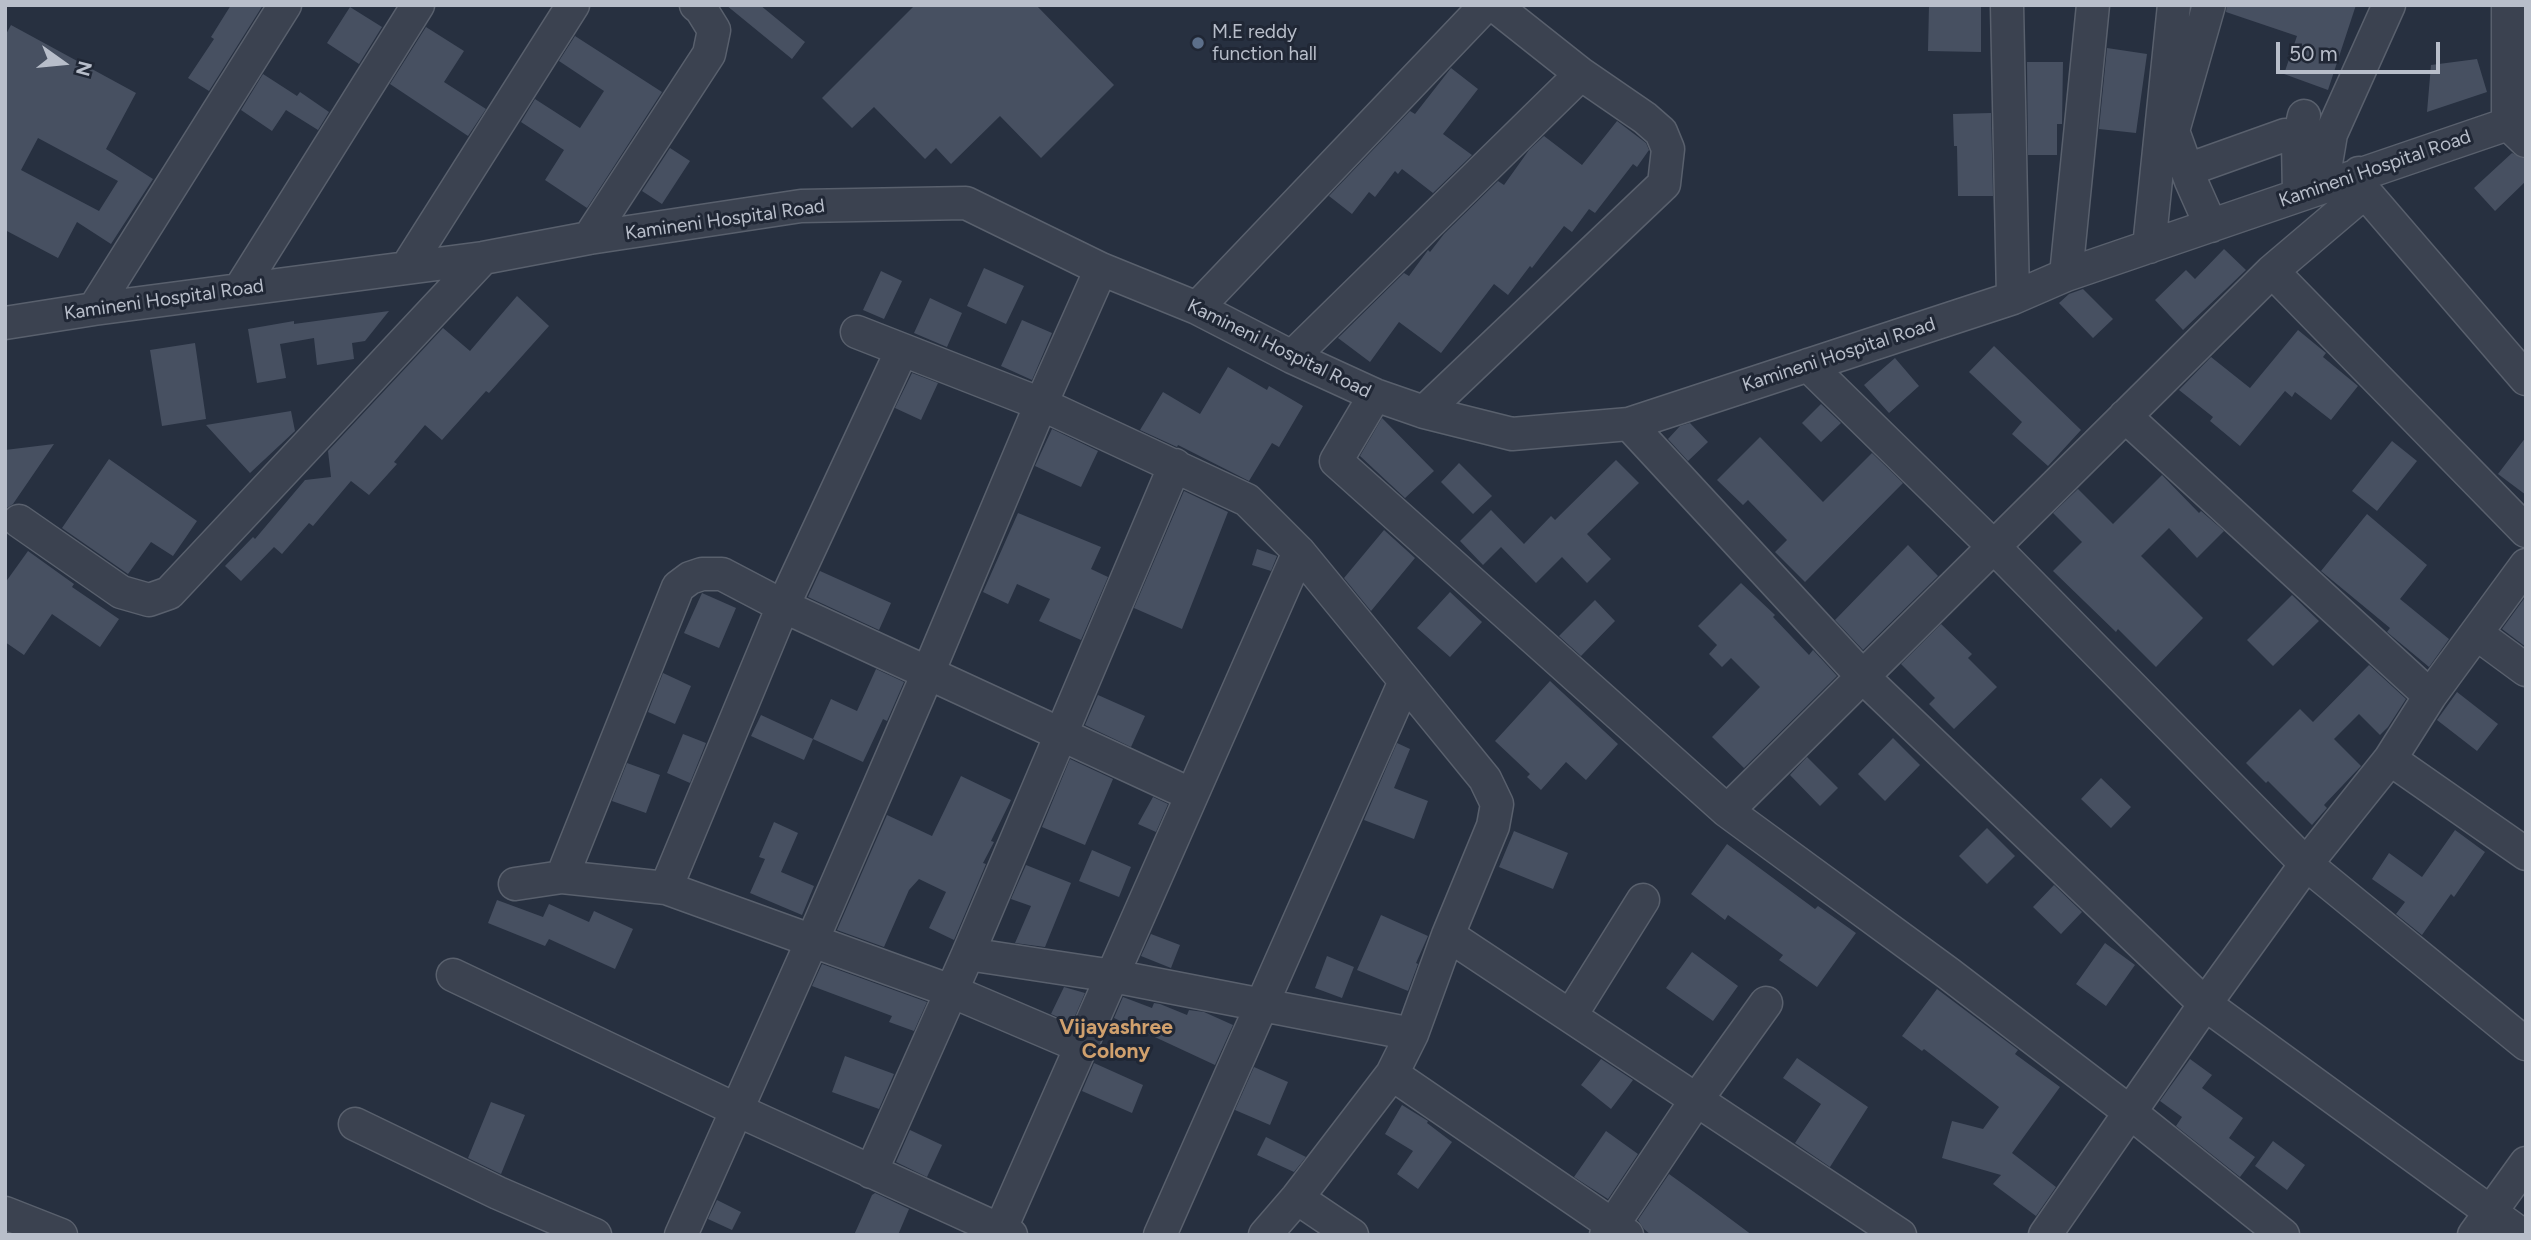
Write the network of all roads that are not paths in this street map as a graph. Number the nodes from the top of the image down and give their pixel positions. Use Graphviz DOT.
graph roads {
  1 [pos="285,5"];
  2 [pos="418,5"];
  3 [pos="573,5"];
  4 [pos="696,5"];
  5 [pos="2007,5"];
  6 [pos="2093,5"];
  7 [pos="2174,5"];
  8 [pos="2209,5"];
  9 [pos="2389,5"];
  10 [pos="2508,5"];
  11 [pos="1495,6"];
  12 [pos="1581,74"];
  13 [pos="2520,127"];
  14 [pos="2187,170"];
  15 [pos="2362,183"];
  16 [pos="2310,191"];
  17 [pos="2211,226"];
  18 [pos="589,238"];
  19 [pos="2149,247"];
  20 [pos="483,258"];
  21 [pos="407,268"];
  22 [pos="1101,269"];
  23 [pos="2272,271"];
  24 [pos="2066,275"];
  25 [pos="240,289"];
  26 [pos="2013,298"];
  27 [pos="1197,308"];
  28 [pos="94,309"];
  29 [pos="5,323"];
  30 [pos="857,332"];
  31 [pos="902,350"];
  32 [pos="1292,357"];
  33 [pos="1808,365"];
  34 [pos="2526,379"];
  35 [pos="1374,395"];
  36 [pos="1041,404"];
  37 [pos="1424,412"];
  38 [pos="2125,416"];
  39 [pos="1629,424"];
  40 [pos="1175,465"];
  41 [pos="10,525"];
  42 [pos="2526,531"];
  43 [pos="1994,547"];
  44 [pos="1299,552"];
  45 [pos="2526,565"];
  46 [pos="783,606"];
  47 [pos="2477,634"];
  48 [pos="2526,670"];
  49 [pos="929,673"];
  50 [pos="1863,677"];
  51 [pos="1405,681"];
  52 [pos="2430,696"];
  53 [pos="1061,734"];
  54 [pos="2390,759"];
  55 [pos="1190,794"];
  56 [pos="1727,811"];
  57 [pos="2526,854"];
  58 [pos="2306,864"];
  59 [pos="562,877"];
  60 [pos="515,884"];
  61 [pos="666,888"];
  62 [pos="1643,900"];
  63 [pos="1448,935"];
  64 [pos="812,941"];
  65 [pos="968,954"];
  66 [pos="453,975"];
  67 [pos="1113,976"];
  68 [pos="951,991"];
  69 [pos="1766,1003"];
  70 [pos="2205,1003"];
  71 [pos="1260,1006"];
  72 [pos="1571,1015"];
  73 [pos="1412,1034"];
  74 [pos="2526,1044"];
  75 [pos="1082,1046"];
  76 [pos="1392,1074"];
  77 [pos="1697,1099"];
  78 [pos="737,1110"];
  79 [pos="2131,1113"];
  80 [pos="355,1124"];
  81 [pos="2526,1163"];
  82 [pos="871,1172"];
  83 [pos="1297,1198"];
  84 [pos="5,1213"];
  85 [pos="2482,1224"];
  86 [pos="1615,1232"];
  87 [pos="1003,1233"];
  88 [pos="61,1235"];
  89 [pos="595,1235"];
  90 [pos="681,1235"];
  91 [pos="1160,1235"];
  92 [pos="1265,1235"];
  93 [pos="1352,1235"];
  94 [pos="1900,1235"];
  95 [pos="2045,1235"];
  96 [pos="2283,1235"];
  97 [pos="2522,1235"];
  1 -- 28 [label="street"];
  2 -- 25 [label="street"];
  3 -- 21 [label="street"];
  4 -- 18 [label="street"];
  5 -- 26 [label="street"];
  6 -- 24 [label="street"];
  7 -- 19 [label="street"];
  8 -- 14 [label="street"];
  9 -- 16 [label="street"];
  10 -- 13 [label="street"];
  11 -- 12 [label="street"];
  11 -- 27 [label="street"];
  12 -- 32 [label="street"];
  12 -- 37 [label="street"];
  13 -- 15 [label="street, Kamineni Hospital Road"];
  14 -- 16 [label="street"];
  14 -- 17 [label="street"];
  15 -- 16 [label="street, Kamineni Hospital Road"];
  15 -- 23 [label="street"];
  15 -- 34 [label="street"];
  16 -- 17 [label="street, Kamineni Hospital Road"];
  17 -- 19 [label="street, Kamineni Hospital Road"];
  18 -- 20 [label="street, Kamineni Hospital Road"];
  18 -- 22 [label="street, Kamineni Hospital Road"];
  19 -- 24 [label="street, Kamineni Hospital Road"];
  20 -- 21 [label="street, Kamineni Hospital Road"];
  20 -- 41 [label="street"];
  21 -- 25 [label="street, Kamineni Hospital Road"];
  22 -- 27 [label="street, Kamineni Hospital Road"];
  22 -- 36 [label="street"];
  23 -- 38 [label="street"];
  23 -- 42 [label="street"];
  24 -- 26 [label="street, Kamineni Hospital Road"];
  25 -- 28 [label="street, Kamineni Hospital Road"];
  26 -- 33 [label="street, Kamineni Hospital Road"];
  27 -- 32 [label="street, Kamineni Hospital Road"];
  28 -- 29 [label="street, Kamineni Hospital Road"];
  30 -- 31 [label="street"];
  31 -- 36 [label="street"];
  31 -- 46 [label="street"];
  32 -- 35 [label="street, Kamineni Hospital Road"];
  33 -- 39 [label="street, Kamineni Hospital Road"];
  33 -- 43 [label="street"];
  35 -- 37 [label="street, Kamineni Hospital Road"];
  35 -- 56 [label="street"];
  36 -- 40 [label="street"];
  36 -- 49 [label="street"];
  37 -- 39 [label="street, Kamineni Hospital Road"];
  38 -- 43 [label="street"];
  38 -- 52 [label="street"];
  39 -- 50 [label="street"];
  40 -- 44 [label="street"];
  40 -- 53 [label="street"];
  43 -- 50 [label="street"];
  43 -- 58 [label="street"];
  44 -- 51 [label="street"];
  44 -- 55 [label="street"];
  45 -- 47 [label="street"];
  46 -- 49 [label="street"];
  46 -- 59 [label="street"];
  46 -- 61 [label="street"];
  47 -- 48 [label="street"];
  47 -- 52 [label="street"];
  49 -- 53 [label="street"];
  49 -- 64 [label="street"];
  50 -- 56 [label="street"];
  50 -- 70 [label="street"];
  51 -- 63 [label="street"];
  51 -- 71 [label="street"];
  52 -- 54 [label="street"];
  53 -- 55 [label="street"];
  53 -- 65 [label="street"];
  54 -- 57 [label="street"];
  54 -- 58 [label="street"];
  55 -- 67 [label="street"];
  56 -- 79 [label="street"];
  58 -- 70 [label="street"];
  58 -- 74 [label="street"];
  59 -- 60 [label="street"];
  59 -- 61 [label="street"];
  61 -- 64 [label="street"];
  62 -- 72 [label="street"];
  63 -- 72 [label="street"];
  63 -- 73 [label="street"];
  64 -- 68 [label="street"];
  64 -- 78 [label="street"];
  65 -- 67 [label="street"];
  65 -- 68 [label="street"];
  66 -- 78 [label="street"];
  67 -- 71 [label="street"];
  67 -- 75 [label="street"];
  68 -- 75 [label="street"];
  68 -- 82 [label="street"];
  69 -- 77 [label="street"];
  70 -- 79 [label="street"];
  70 -- 85 [label="street"];
  71 -- 73 [label="street"];
  71 -- 91 [label="street"];
  72 -- 77 [label="street"];
  73 -- 76 [label="street"];
  75 -- 87 [label="street"];
  76 -- 83 [label="street"];
  76 -- 86 [label="street"];
  77 -- 86 [label="street"];
  77 -- 94 [label="street"];
  78 -- 82 [label="street"];
  78 -- 90 [label="street"];
  79 -- 95 [label="street"];
  79 -- 96 [label="street"];
  80 -- 89 [label="street"];
  81 -- 85 [label="street"];
  82 -- 87 [label="street"];
  83 -- 92 [label="street"];
  83 -- 93 [label="street"];
  84 -- 88 [label="street"];
  85 -- 97 [label="street"];
}
